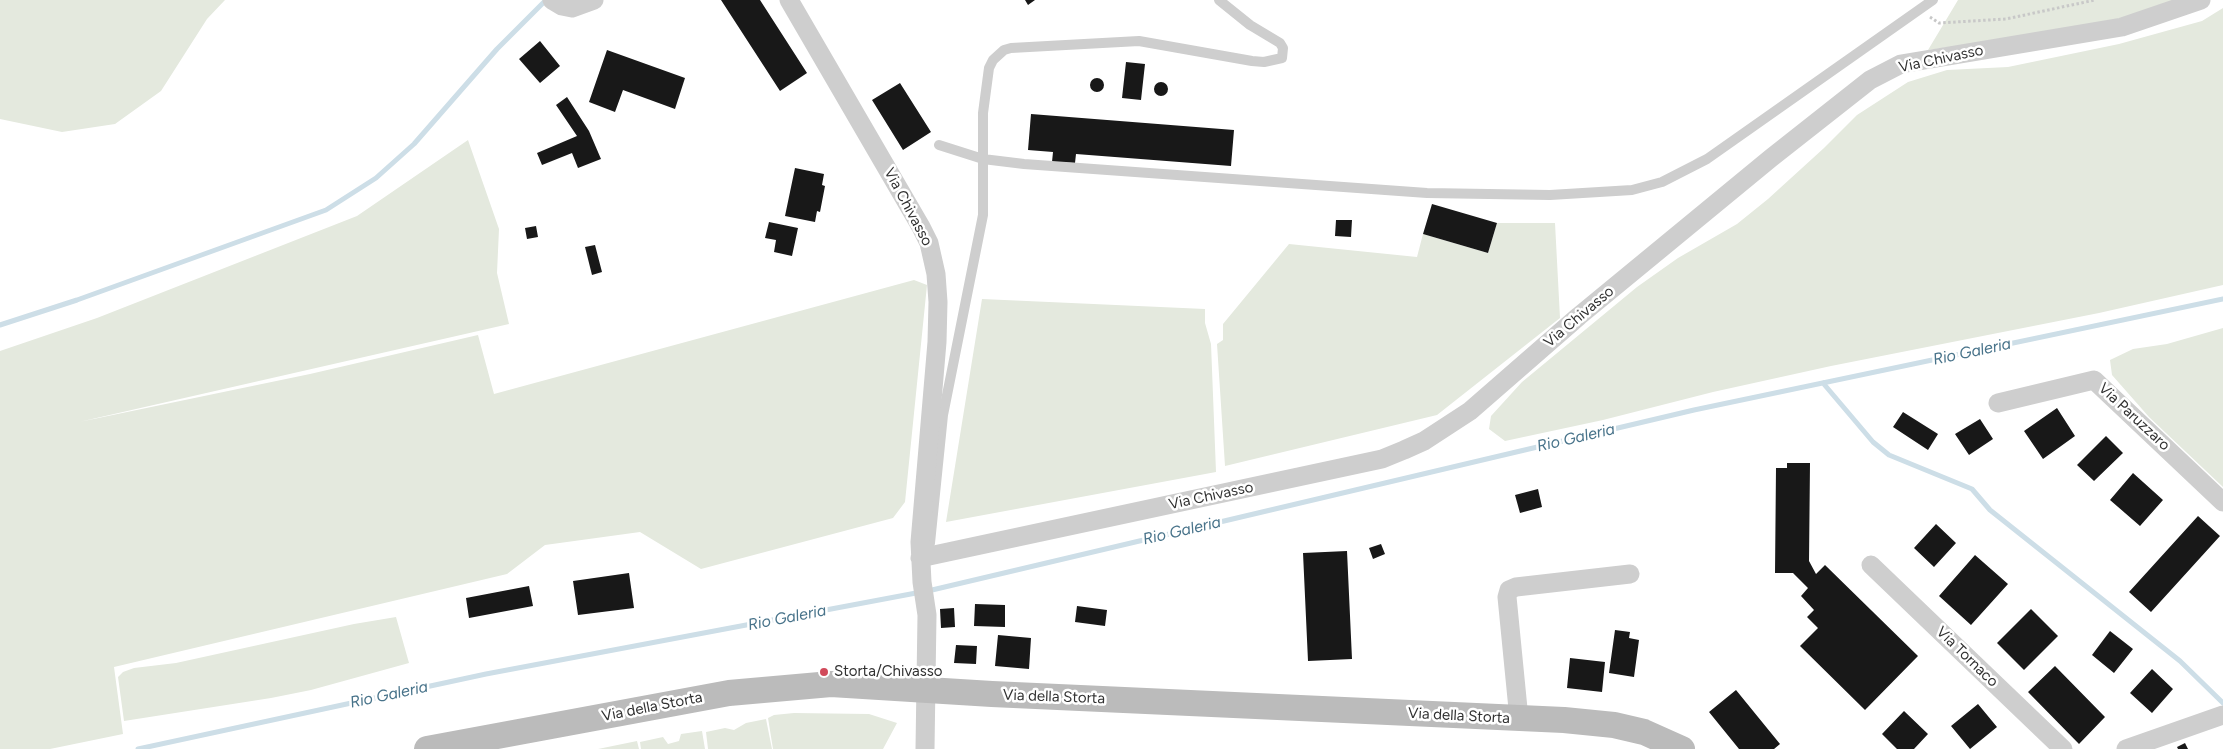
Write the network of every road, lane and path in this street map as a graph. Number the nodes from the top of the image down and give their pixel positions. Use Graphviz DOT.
graph roads {
  1 [pos="594,0"];
  2 [pos="789,0"];
  3 [pos="1219,0"];
  4 [pos="1933,0"];
  5 [pos="2095,0"];
  6 [pos="2201,0"];
  7 [pos="555,2"];
  8 [pos="1919,11"];
  9 [pos="940,145"];
  10 [pos="983,159"];
  11 [pos="1998,403"];
  12 [pos="2223,502"];
  13 [pos="920,558"];
  14 [pos="1872,565"];
  15 [pos="1630,574"];
  16 [pos="924,690"];
  17 [pos="2221,716"];
  18 [pos="1519,719"];
  19 [pos="427,749"];
  20 [pos="924,749"];
  21 [pos="1682,749"];
  22 [pos="2063,749"];
  23 [pos="2126,749"];
  1 -- 7 [label="street"];
  2 -- 13 [label="street, Via Chivasso"];
  3 -- 10 [label="lane"];
  4 -- 8 [label="lane"];
  5 -- 8 [label="path"];
  6 -- 13 [label="street, Via Chivasso"];
  8 -- 10 [label="lane"];
  9 -- 10 [label="lane"];
  10 -- 13 [label="lane"];
  11 -- 12 [label="street, Via Paruzzaro"];
  13 -- 16 [label="street, Via Chivasso"];
  14 -- 22 [label="street, Via Tornaco"];
  15 -- 18 [label="street"];
  16 -- 18 [label="main road, Via della Storta"];
  16 -- 19 [label="main road, Via della Storta"];
  16 -- 20 [label="street, Via Chivasso"];
  17 -- 23 [label="street"];
  18 -- 21 [label="main road, Via della Storta"];
}
